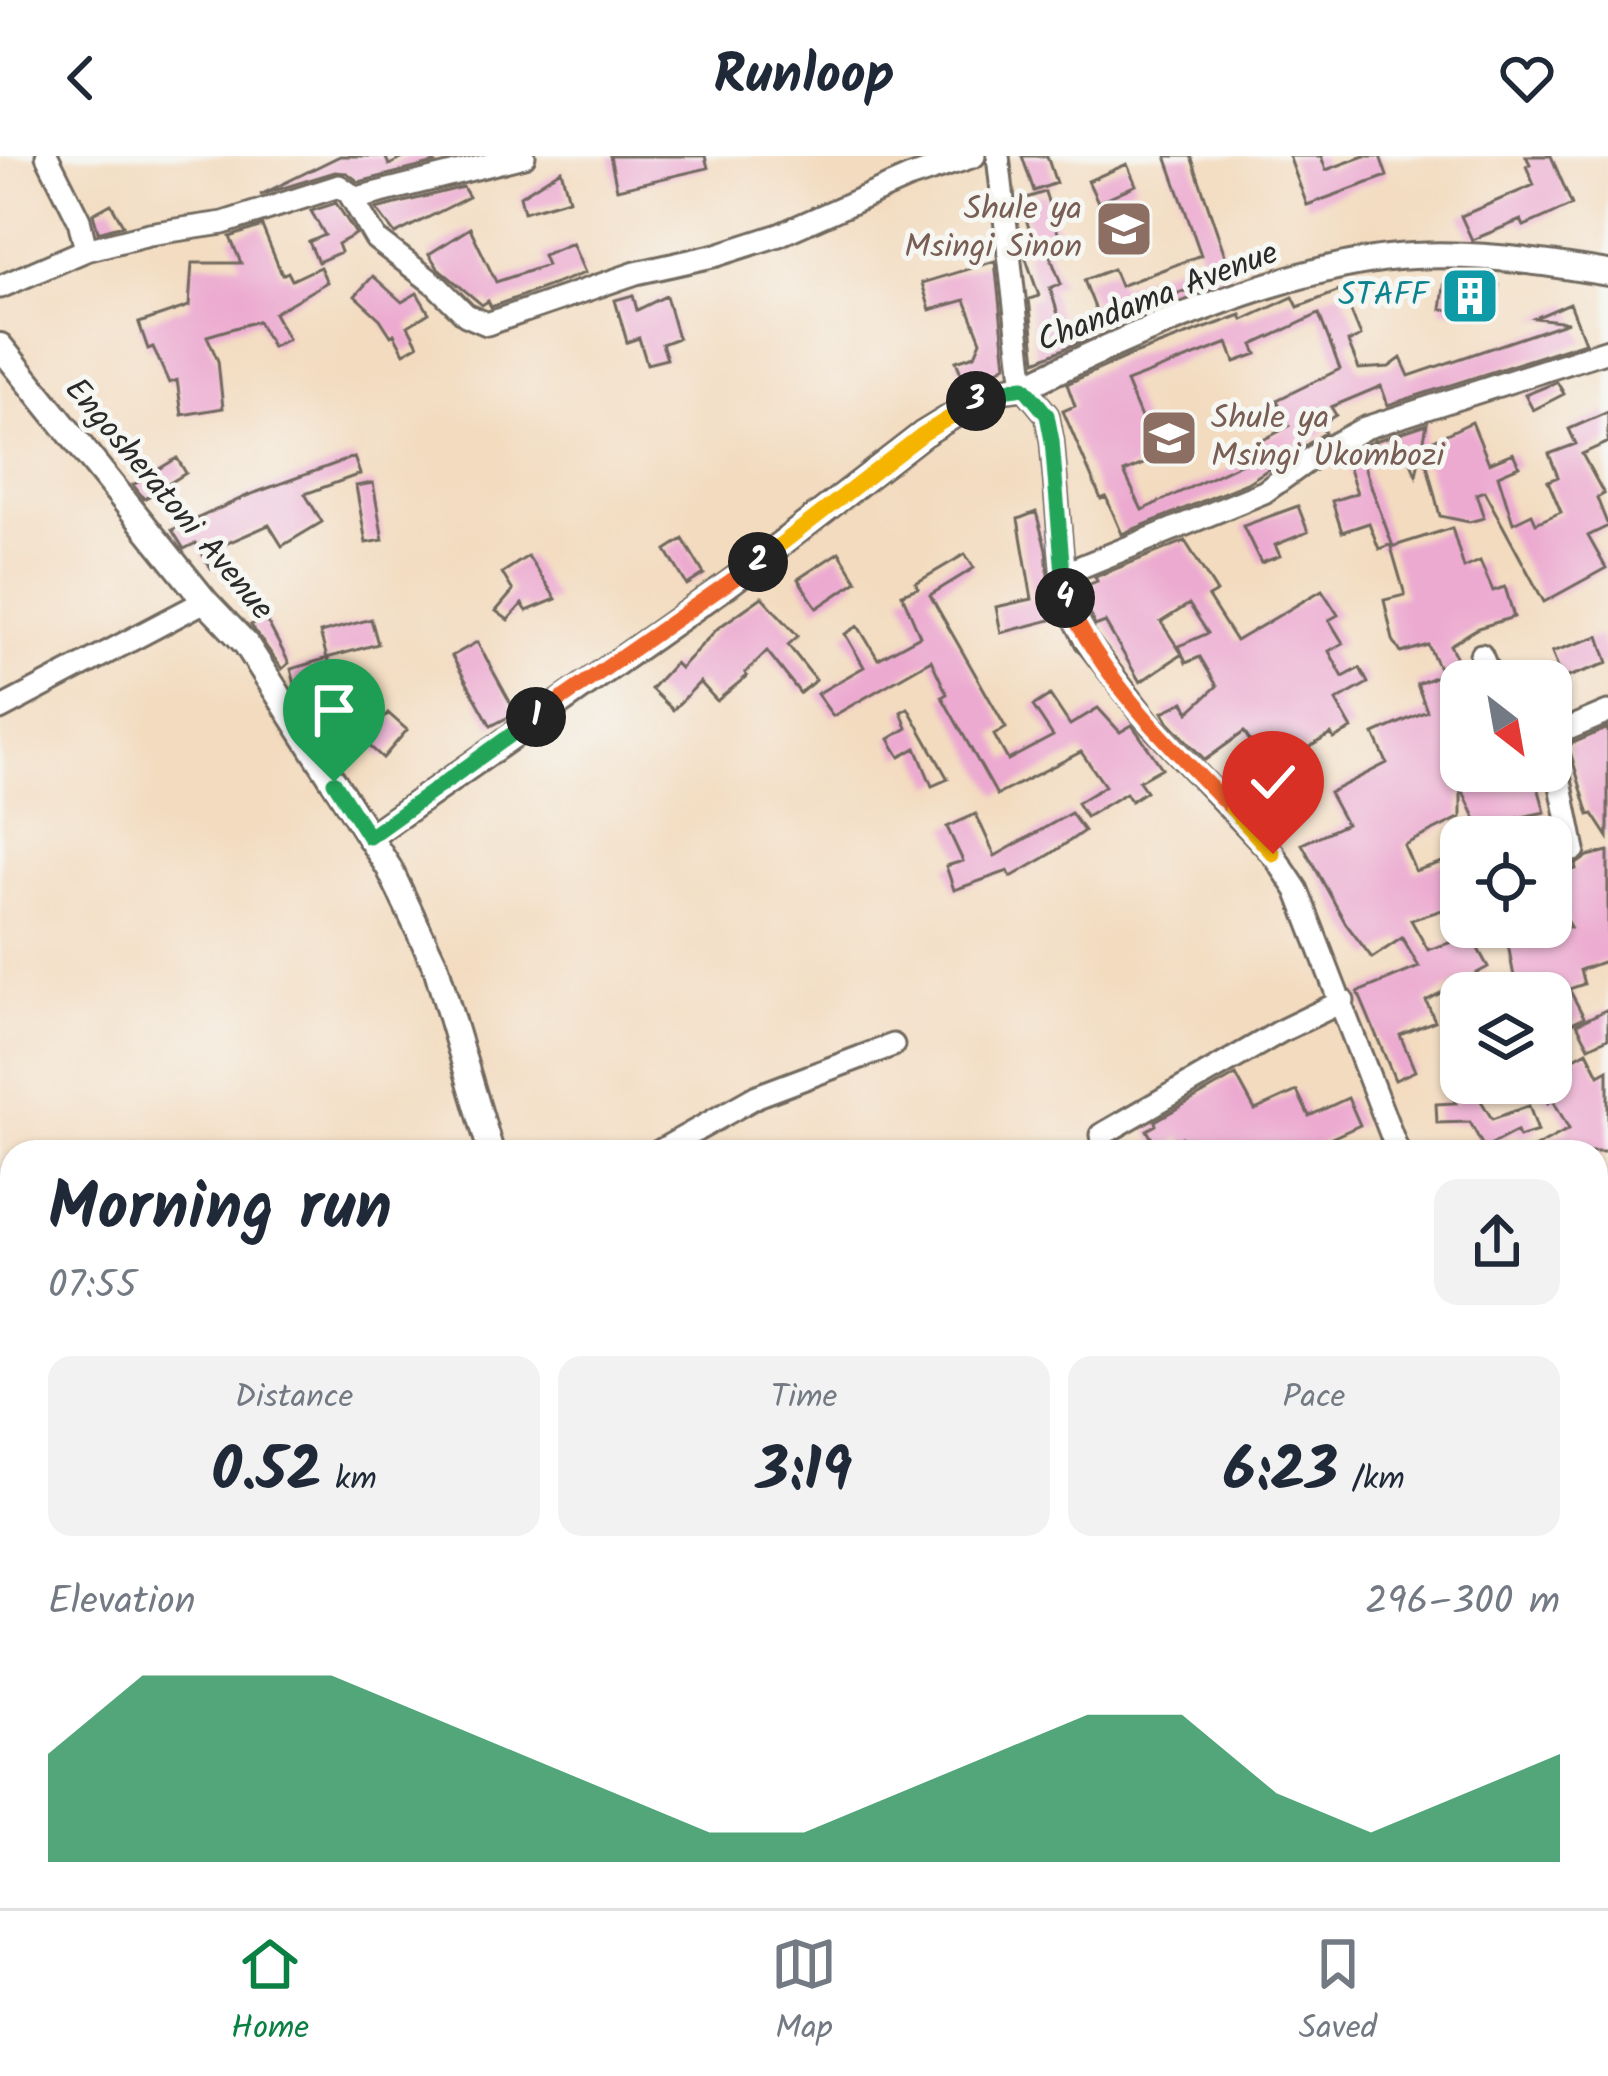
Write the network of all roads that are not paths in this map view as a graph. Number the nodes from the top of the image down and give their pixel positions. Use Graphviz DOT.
graph roads {
  1 [pos="47,156"];
  2 [pos="524,156"];
  3 [pos="974,156"];
  4 [pos="998,156"];
  5 [pos="352,199"];
  6 [pos="86,250"];
  7 [pos="1608,273"];
  8 [pos="0,287"];
  9 [pos="0,346"];
  10 [pos="1608,350"];
  11 [pos="1024,387"];
  12 [pos="1061,575"];
  13 [pos="205,601"];
  14 [pos="1481,655"];
  15 [pos="1483,660"];
  16 [pos="0,709"];
  17 [pos="1608,712"];
  18 [pos="369,837"];
  19 [pos="1574,850"];
  20 [pos="1343,1001"];
  21 [pos="893,1045"];
  22 [pos="1101,1135"];
  23 [pos="486,1140"];
  24 [pos="679,1140"];
  25 [pos="1394,1140"];
  1 -- 6 [label="street"];
  2 -- 5 [label="street"];
  3 -- 5 [label="street"];
  4 -- 11 [label="street"];
  5 -- 6 [label="street"];
  6 -- 8 [label="street"];
  7 -- 11 [label="street, Chandama Avenue"];
  9 -- 13 [label="street, Engosheratoni Avenue"];
  10 -- 12 [label="street"];
  11 -- 12 [label="street"];
  11 -- 18 [label="street, Chandama Avenue"];
  12 -- 20 [label="street"];
  13 -- 16 [label="street"];
  13 -- 18 [label="street, Engosheratoni Avenue"];
  14 -- 15 [label="street"];
  17 -- 19 [label="street"];
  18 -- 23 [label="street, Engosheratoni Avenue"];
  20 -- 22 [label="street"];
  20 -- 25 [label="street"];
  21 -- 24 [label="street"];
}
